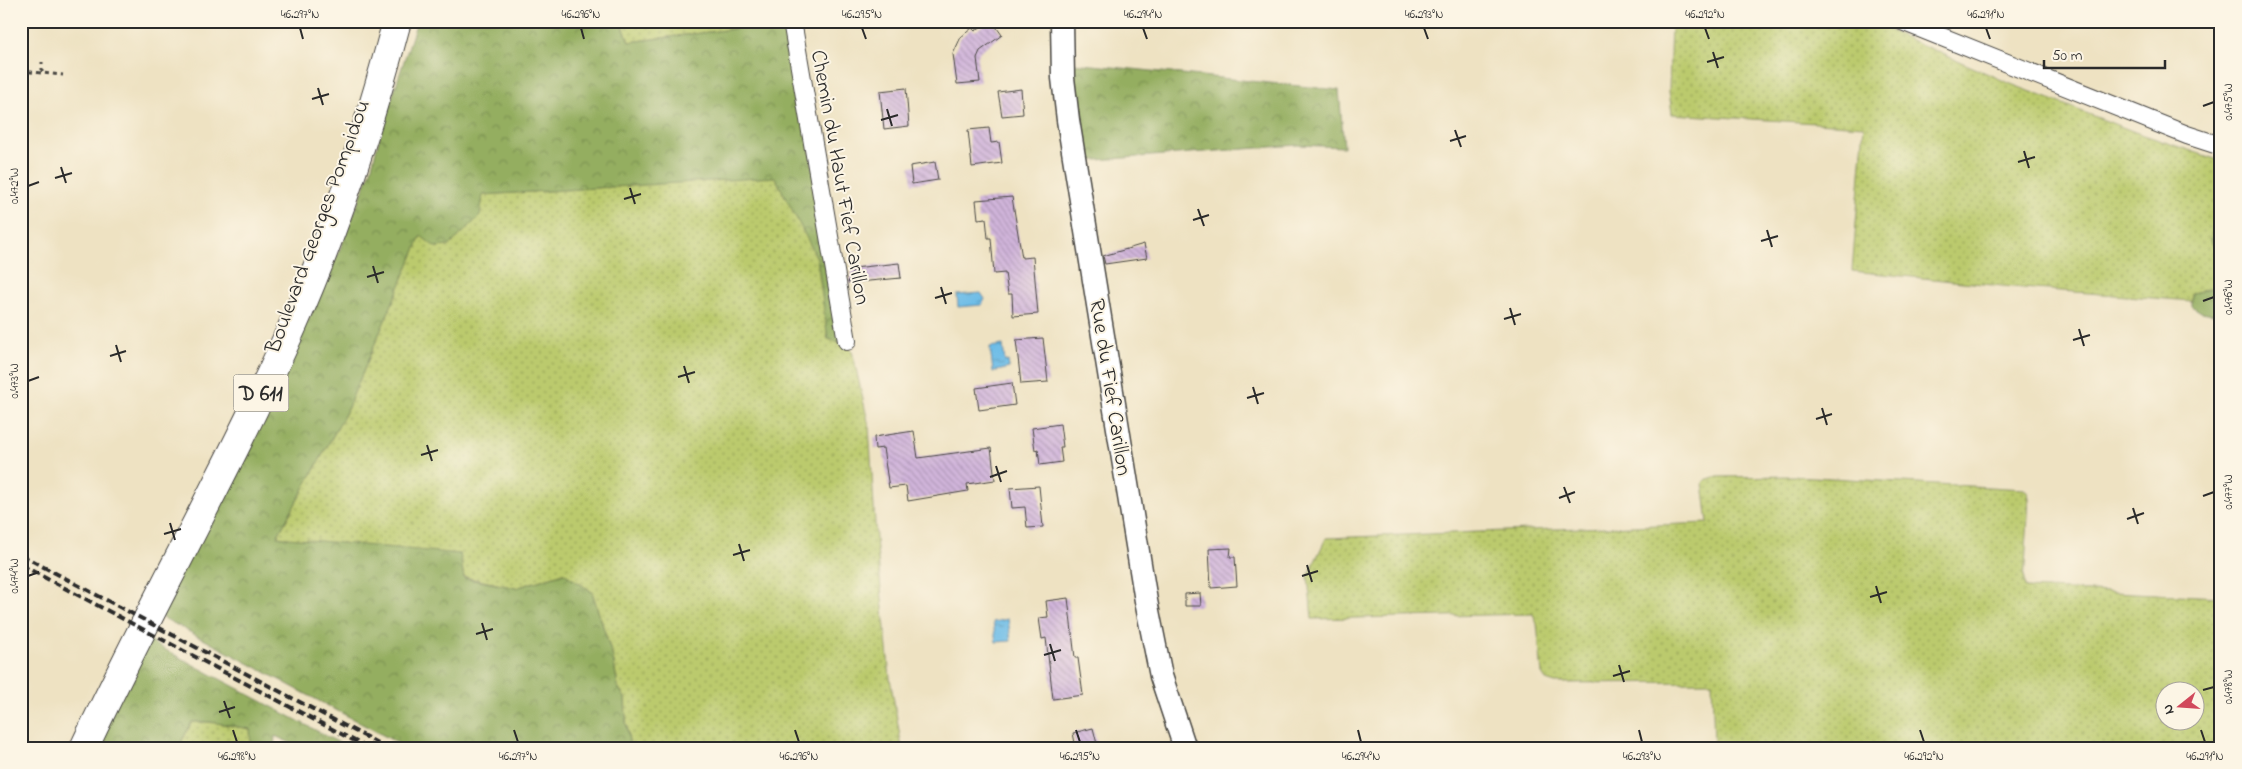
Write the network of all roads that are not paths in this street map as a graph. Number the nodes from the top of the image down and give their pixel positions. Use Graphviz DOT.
graph roads {
  1 [pos="384,21"];
  2 [pos="397,21"];
  3 [pos="792,21"];
  4 [pos="1062,21"];
  5 [pos="1902,21"];
  6 [pos="2221,146"];
  7 [pos="847,341"];
  8 [pos="72,748"];
  9 [pos="84,748"];
  10 [pos="1185,748"];
  1 -- 8 [label="main road, Boulevard Georges Pompidou / D 611"];
  2 -- 9 [label="main road, Boulevard Georges Pompidou / D 611"];
  3 -- 7 [label="street, Chemin du Haut Fief Carillon"];
  4 -- 10 [label="street, Rue du Fief Carillon"];
  5 -- 6 [label="street"];
}
